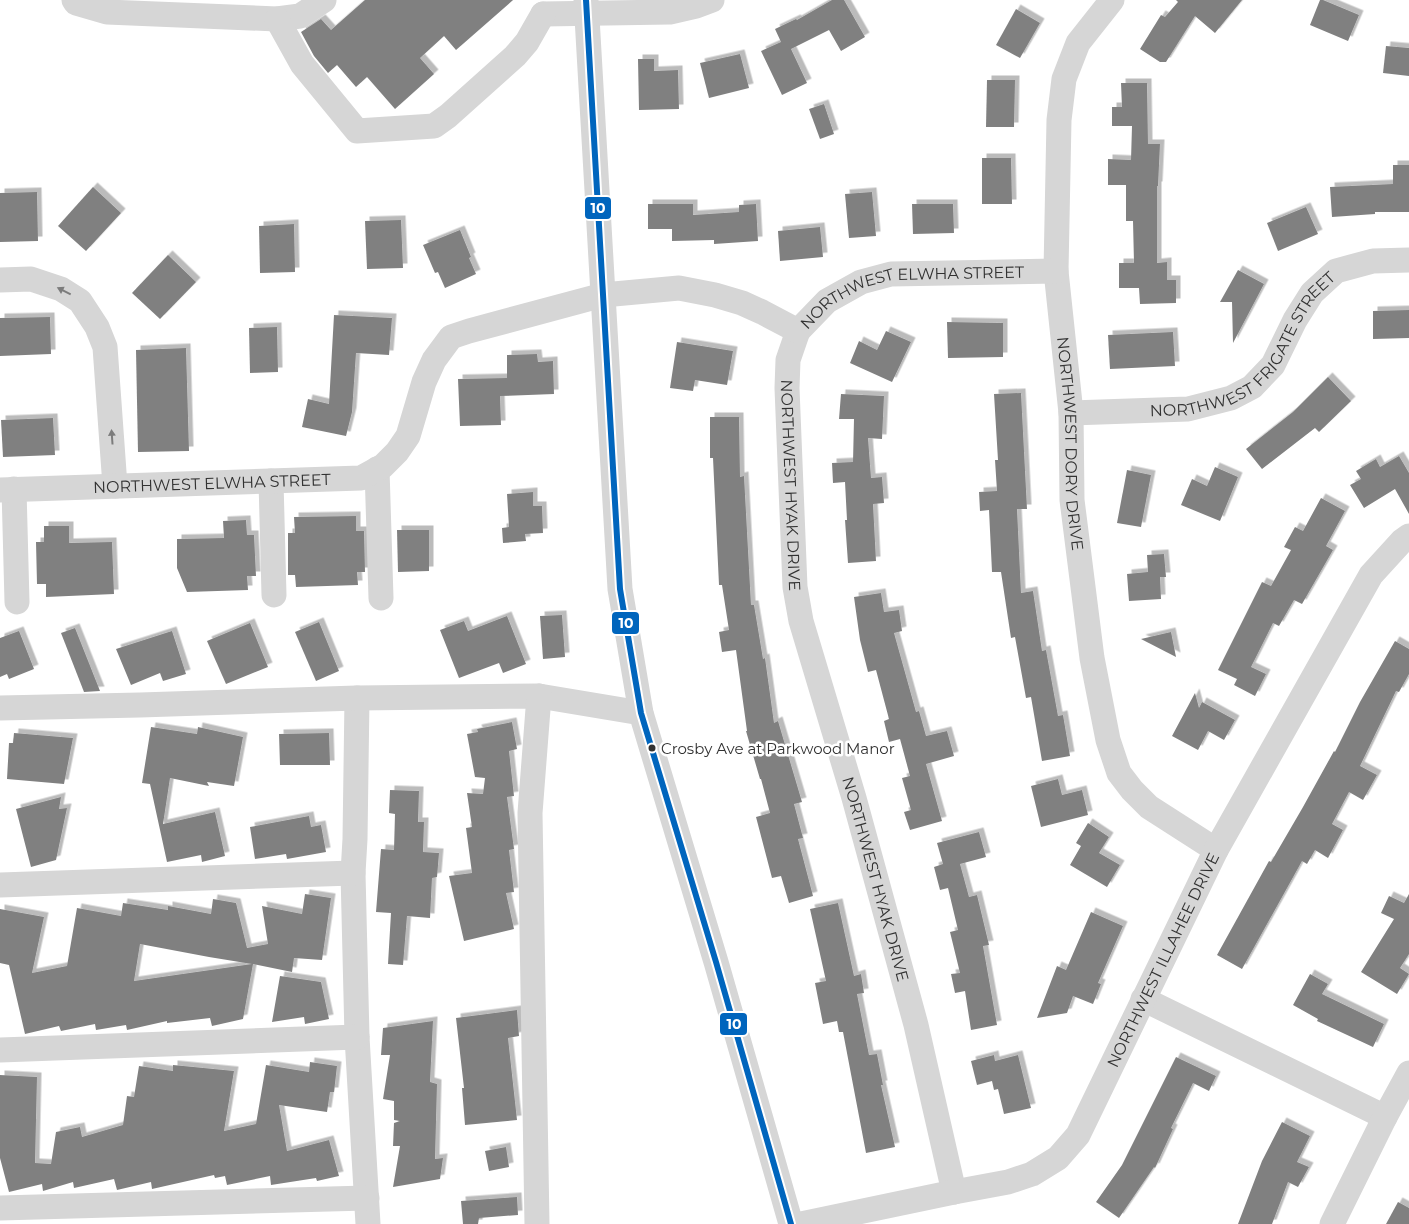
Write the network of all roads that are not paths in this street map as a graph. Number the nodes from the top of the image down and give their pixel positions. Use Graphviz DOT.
graph roads {
  1 [pos="74,0"];
  2 [pos="324,0"];
  3 [pos="712,0"];
  4 [pos="1112,0"];
  5 [pos="586,6"];
  6 [pos="538,7"];
  7 [pos="277,19"];
  8 [pos="1409,260"];
  9 [pos="1056,271"];
  10 [pos="0,280"];
  11 [pos="603,295"];
  12 [pos="798,331"];
  13 [pos="1071,413"];
  14 [pos="377,469"];
  15 [pos="272,481"];
  16 [pos="116,486"];
  17 [pos="7,490"];
  18 [pos="1409,536"];
  19 [pos="274,595"];
  20 [pos="381,598"];
  21 [pos="17,602"];
  22 [pos="539,696"];
  23 [pos="357,698"];
  24 [pos="0,708"];
  25 [pos="641,713"];
  26 [pos="1216,850"];
  27 [pos="353,873"];
  28 [pos="0,885"];
  29 [pos="1143,999"];
  30 [pos="357,1037"];
  31 [pos="0,1050"];
  32 [pos="1409,1073"];
  33 [pos="1385,1117"];
  34 [pos="954,1192"];
  35 [pos="368,1198"];
  36 [pos="0,1208"];
  37 [pos="368,1224"];
  38 [pos="537,1224"];
  39 [pos="792,1224"];
  40 [pos="801,1224"];
  41 [pos="1332,1224"];
  1 -- 7 [label="street"];
  2 -- 7 [label="street"];
  3 -- 5 [label="street"];
  4 -- 9 [label="street, NORTHWEST DORY DRIVE"];
  5 -- 6 [label="street"];
  5 -- 11 [label="street"];
  6 -- 7 [label="street"];
  8 -- 13 [label="street, NORTHWEST FRIGATE STREET"];
  9 -- 12 [label="street, NORTHWEST ELWHA STREET"];
  9 -- 13 [label="street, NORTHWEST DORY DRIVE"];
  16 -- 10 [label="street, one-way"];
  11 -- 12 [label="street, NORTHWEST ELWHA STREET"];
  11 -- 14 [label="street, NORTHWEST ELWHA STREET"];
  11 -- 25 [label="street"];
  12 -- 34 [label="street, NORTHWEST HYAK DRIVE"];
  13 -- 26 [label="street, NORTHWEST DORY DRIVE"];
  14 -- 15 [label="street, NORTHWEST ELWHA STREET"];
  14 -- 20 [label="street"];
  15 -- 16 [label="street, NORTHWEST ELWHA STREET"];
  15 -- 19 [label="street"];
  16 -- 17 [label="street, NORTHWEST ELWHA STREET"];
  17 -- 21 [label="street"];
  18 -- 26 [label="street, NORTHWEST ILLAHEE DRIVE"];
  22 -- 23 [label="street"];
  22 -- 25 [label="street"];
  22 -- 38 [label="street"];
  23 -- 24 [label="street"];
  23 -- 27 [label="street"];
  25 -- 39 [label="street"];
  26 -- 29 [label="street, NORTHWEST ILLAHEE DRIVE"];
  27 -- 28 [label="street"];
  27 -- 30 [label="street"];
  29 -- 33 [label="street"];
  29 -- 34 [label="street, NORTHWEST ILLAHEE DRIVE"];
  30 -- 31 [label="street"];
  30 -- 35 [label="street"];
  32 -- 33 [label="street"];
  33 -- 41 [label="street"];
  34 -- 40 [label="street, NORTHWEST ILLAHEE DRIVE"];
  35 -- 36 [label="street"];
  35 -- 37 [label="street"];
}
